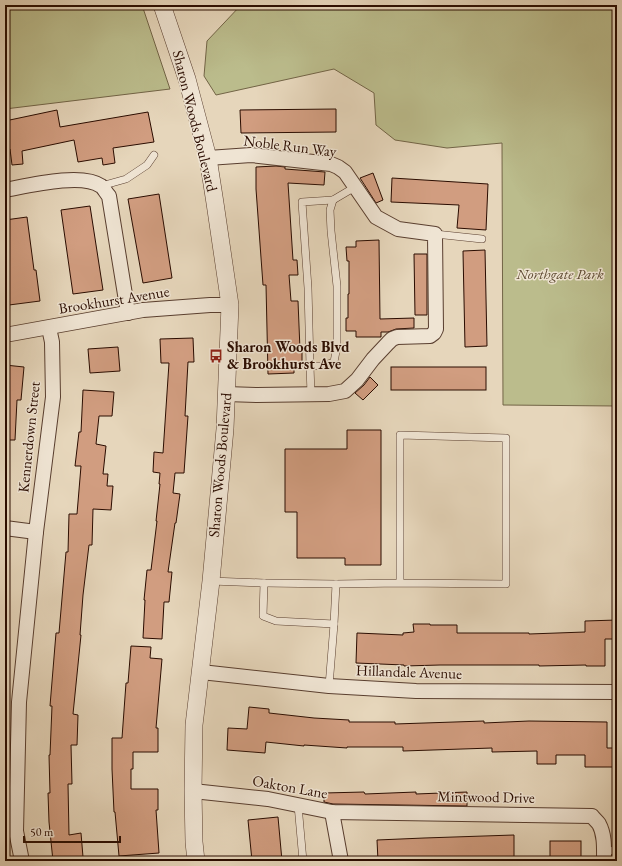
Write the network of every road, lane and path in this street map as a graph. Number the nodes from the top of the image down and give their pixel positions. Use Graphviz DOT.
graph roads {
  1 [pos="162,5"];
  2 [pos="154,155"];
  3 [pos="208,158"];
  4 [pos="101,186"];
  5 [pos="355,187"];
  6 [pos="5,190"];
  7 [pos="333,200"];
  8 [pos="435,234"];
  9 [pos="482,238"];
  10 [pos="230,305"];
  11 [pos="128,313"];
  12 [pos="49,328"];
  13 [pos="5,334"];
  14 [pos="310,366"];
  15 [pos="226,394"];
  16 [pos="311,394"];
  17 [pos="5,528"];
  18 [pos="36,532"];
  19 [pos="211,581"];
  20 [pos="264,583"];
  21 [pos="400,583"];
  22 [pos="336,584"];
  23 [pos="334,624"];
  24 [pos="201,672"];
  25 [pos="329,686"];
  26 [pos="617,692"];
  27 [pos="193,791"];
  28 [pos="298,805"];
  29 [pos="332,812"];
  30 [pos="608,854"];
  31 [pos="22,861"];
  32 [pos="196,861"];
  33 [pos="303,861"];
  34 [pos="341,861"];
  1 -- 3 [label="street, Sharon Woods Boulevard"];
  2 -- 4 [label="lane"];
  3 -- 5 [label="street, Noble Run Way"];
  3 -- 10 [label="street, Sharon Woods Boulevard"];
  4 -- 6 [label="street"];
  4 -- 11 [label="street"];
  5 -- 7 [label="lane"];
  5 -- 8 [label="street, Noble Run Way"];
  7 -- 14 [label="lane"];
  7 -- 14 [label="lane"];
  8 -- 9 [label="lane"];
  8 -- 16 [label="street"];
  10 -- 11 [label="street, Brookhurst Avenue"];
  10 -- 15 [label="street, Sharon Woods Boulevard"];
  11 -- 12 [label="street, Brookhurst Avenue"];
  12 -- 13 [label="street, Brookhurst Avenue"];
  12 -- 18 [label="street, Kennerdown Street"];
  14 -- 16 [label="lane"];
  15 -- 16 [label="street"];
  15 -- 19 [label="street, Sharon Woods Boulevard"];
  17 -- 18 [label="street"];
  18 -- 31 [label="street, Kennerdown Street"];
  19 -- 20 [label="lane"];
  19 -- 24 [label="street, Sharon Woods Boulevard"];
  20 -- 22 [label="lane"];
  20 -- 23 [label="lane"];
  21 -- 21 [label="lane"];
  21 -- 22 [label="lane"];
  22 -- 23 [label="lane"];
  23 -- 25 [label="lane"];
  24 -- 25 [label="street, Hillandale Avenue"];
  24 -- 27 [label="street, Sharon Woods Boulevard"];
  25 -- 26 [label="street, Hillandale Avenue"];
  27 -- 28 [label="street, Oakton Lane"];
  27 -- 32 [label="street, Sharon Woods Boulevard"];
  28 -- 29 [label="street, Oakton Lane"];
  28 -- 33 [label="lane"];
  29 -- 30 [label="street, Mintwood Drive"];
  29 -- 34 [label="street, Oakton Lane"];
}
